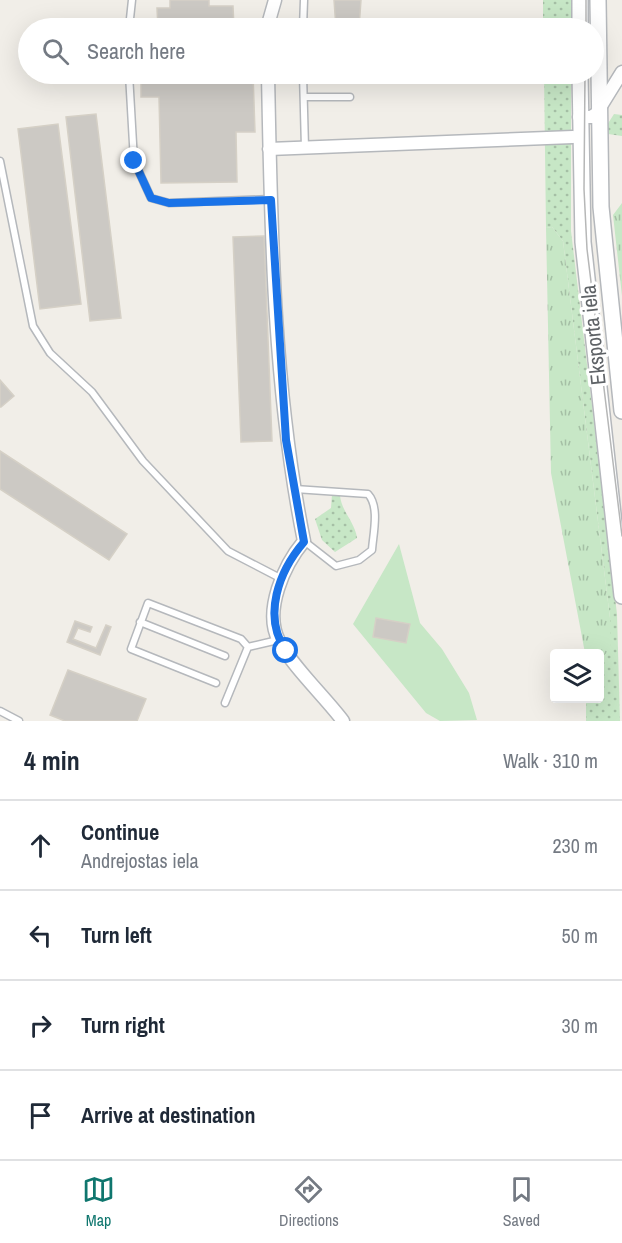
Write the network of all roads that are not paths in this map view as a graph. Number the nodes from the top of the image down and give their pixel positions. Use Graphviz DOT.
graph roads {
  1 [pos="132,0"];
  2 [pos="275,0"];
  3 [pos="304,0"];
  4 [pos="580,0"];
  5 [pos="598,0"];
  6 [pos="130,18"];
  7 [pos="270,18"];
  8 [pos="303,18"];
  9 [pos="580,18"];
  10 [pos="598,18"];
  11 [pos="621,74"];
  12 [pos="604,76"];
  13 [pos="130,84"];
  14 [pos="268,84"];
  15 [pos="303,84"];
  16 [pos="580,84"];
  17 [pos="598,84"];
  18 [pos="304,97"];
  19 [pos="350,98"];
  20 [pos="599,109"];
  21 [pos="579,117"];
  22 [pos="573,137"];
  23 [pos="269,149"];
  24 [pos="305,149"];
  25 [pos="0,161"];
  26 [pos="271,200"];
  27 [pos="622,411"];
  28 [pos="293,489"];
  29 [pos="304,542"];
  30 [pos="280,578"];
  31 [pos="622,596"];
  32 [pos="141,622"];
  33 [pos="278,640"];
  34 [pos="248,647"];
  35 [pos="225,656"];
  36 [pos="216,683"];
  37 [pos="225,703"];
  38 [pos="0,711"];
  39 [pos="19,721"];
  40 [pos="344,721"];
  1 -- 6 [label="lane"];
  2 -- 7 [label="street"];
  3 -- 8 [label="lane"];
  4 -- 9 [label="street"];
  5 -- 10 [label="street, Eksporta iela"];
  11 -- 12 [label="street"];
  11 -- 20 [label="street"];
  13 -- 26 [label="lane"];
  14 -- 23 [label="street"];
  15 -- 18 [label="lane"];
  16 -- 21 [label="street, Eksporta iela"];
  17 -- 20 [label="street, Eksporta iela"];
  18 -- 19 [label="lane"];
  18 -- 24 [label="lane"];
  20 -- 21 [label="street"];
  20 -- 27 [label="street, Eksporta iela"];
  21 -- 31 [label="street, Eksporta iela"];
  22 -- 24 [label="street"];
  23 -- 24 [label="street"];
  23 -- 26 [label="street"];
  25 -- 30 [label="lane"];
  26 -- 28 [label="street"];
  28 -- 29 [label="street"];
  28 -- 29 [label="lane"];
  29 -- 30 [label="street"];
  30 -- 33 [label="street"];
  32 -- 34 [label="lane"];
  32 -- 35 [label="lane"];
  32 -- 36 [label="lane"];
  33 -- 34 [label="lane"];
  33 -- 40 [label="street"];
  34 -- 37 [label="lane"];
  38 -- 39 [label="lane"];
}
